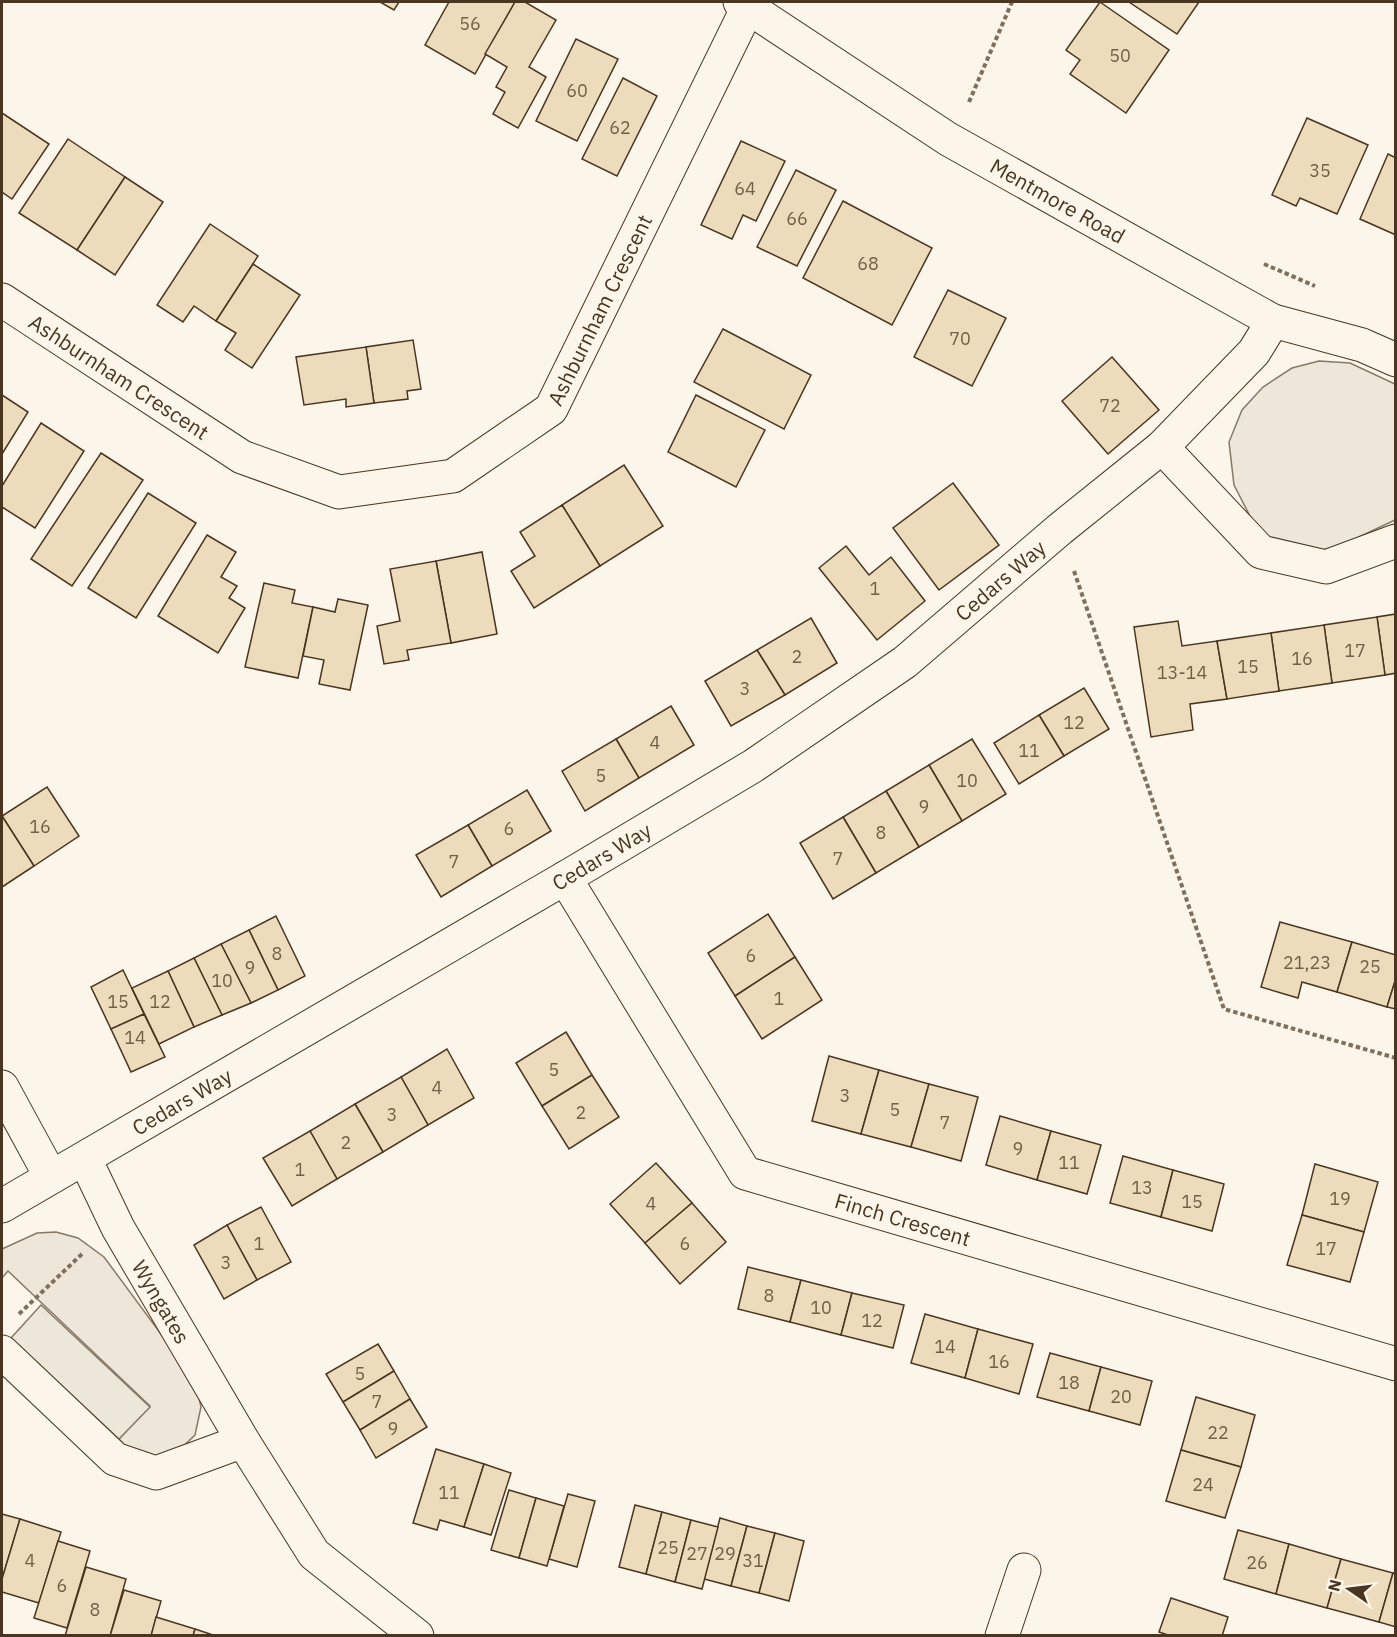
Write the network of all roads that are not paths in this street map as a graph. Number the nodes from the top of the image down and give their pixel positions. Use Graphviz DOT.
graph roads {
  1 [pos="744,4"];
  2 [pos="2,300"];
  3 [pos="1273,321"];
  4 [pos="1395,360"];
  5 [pos="1162,447"];
  6 [pos="1395,541"];
  7 [pos="566,878"];
  8 [pos="2,1087"];
  9 [pos="85,1159"];
  10 [pos="51,1177"];
  11 [pos="2,1206"];
  12 [pos="2,1352"];
  13 [pos="1394,1359"];
  14 [pos="243,1441"];
  15 [pos="1024,1570"];
  16 [pos="417,1635"];
  17 [pos="1002,1635"];
  1 -- 2 [label="street, Ashburnham Crescent"];
  1 -- 3 [label="street, Mentmore Road"];
  3 -- 4 [label="street, Mentmore Road"];
  3 -- 5 [label="street, Cedars Way"];
  5 -- 6 [label="street"];
  5 -- 7 [label="street, Cedars Way"];
  7 -- 9 [label="street, Cedars Way"];
  7 -- 13 [label="street, Finch Crescent"];
  8 -- 10 [label="street"];
  9 -- 10 [label="street, Cedars Way"];
  9 -- 14 [label="street, Wyngates"];
  10 -- 11 [label="street, Cedars Way"];
  12 -- 14 [label="street"];
  14 -- 16 [label="street, Wyngates"];
  15 -- 17 [label="street"];
}
